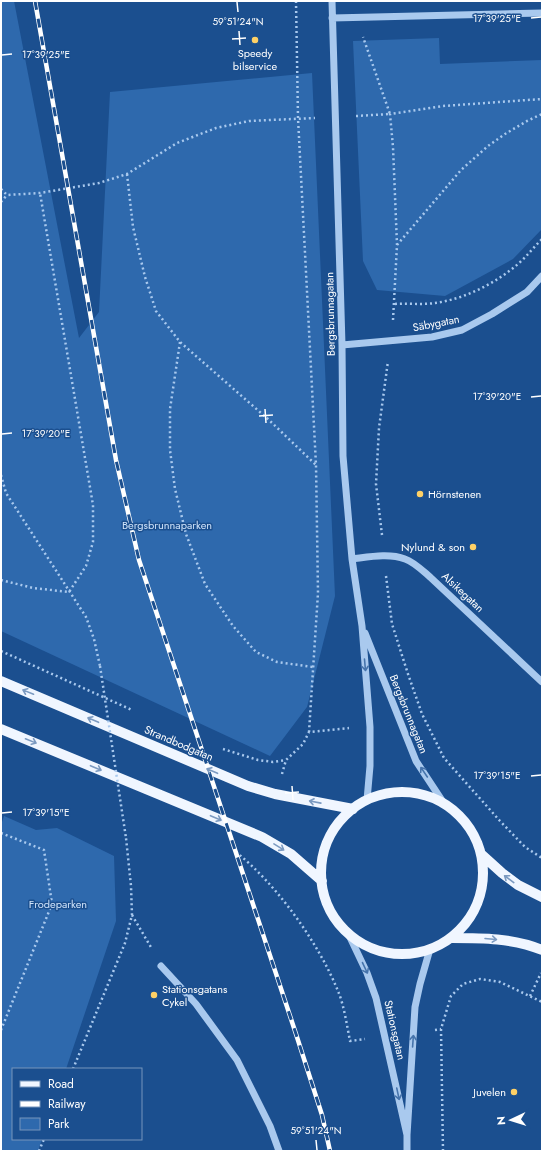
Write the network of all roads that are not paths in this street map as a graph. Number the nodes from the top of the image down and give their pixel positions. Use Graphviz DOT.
graph roads {
  1 [pos="332,1"];
  2 [pos="542,13"];
  3 [pos="332,18"];
  4 [pos="542,276"];
  5 [pos="342,345"];
  6 [pos="352,559"];
  7 [pos="362,626"];
  8 [pos="1,681"];
  9 [pos="542,682"];
  10 [pos="1,729"];
  11 [pos="367,800"];
  12 [pos="445,805"];
  13 [pos="353,809"];
  14 [pos="481,854"];
  15 [pos="322,881"];
  16 [pos="542,897"];
  17 [pos="348,933"];
  18 [pos="452,938"];
  19 [pos="430,949"];
  20 [pos="542,950"];
  21 [pos="161,966"];
  22 [pos="406,1135"];
  23 [pos="279,1151"];
  24 [pos="407,1151"];
  1 -- 3 [label="street, Bergsbrunnagatan"];
  2 -- 3 [label="street"];
  3 -- 5 [label="street, Bergsbrunnagatan"];
  4 -- 5 [label="street, Säbygatan"];
  5 -- 6 [label="street, Bergsbrunnagatan"];
  6 -- 7 [label="street, Bergsbrunnagatan"];
  6 -- 9 [label="street, Alsikegatan"];
  7 -- 11 [label="street, Bergsbrunnagatan, one-way"];
  12 -- 7 [label="street, Bergsbrunnagatan, one-way"];
  13 -- 8 [label="main road, Strandbodgatan, one-way"];
  10 -- 15 [label="main road, one-way"];
  11 -- 12 [label="main road"];
  11 -- 13 [label="main road"];
  12 -- 14 [label="main road"];
  13 -- 15 [label="main road"];
  16 -- 14 [label="main road, one-way"];
  14 -- 18 [label="main road"];
  15 -- 17 [label="main road"];
  17 -- 19 [label="main road"];
  17 -- 22 [label="street, Stationsgatan, one-way"];
  18 -- 19 [label="main road"];
  18 -- 20 [label="main road, one-way"];
  22 -- 19 [label="street, Stationsgatan, one-way"];
  21 -- 23 [label="street"];
  22 -- 24 [label="street, Stationsgatan"];
}
